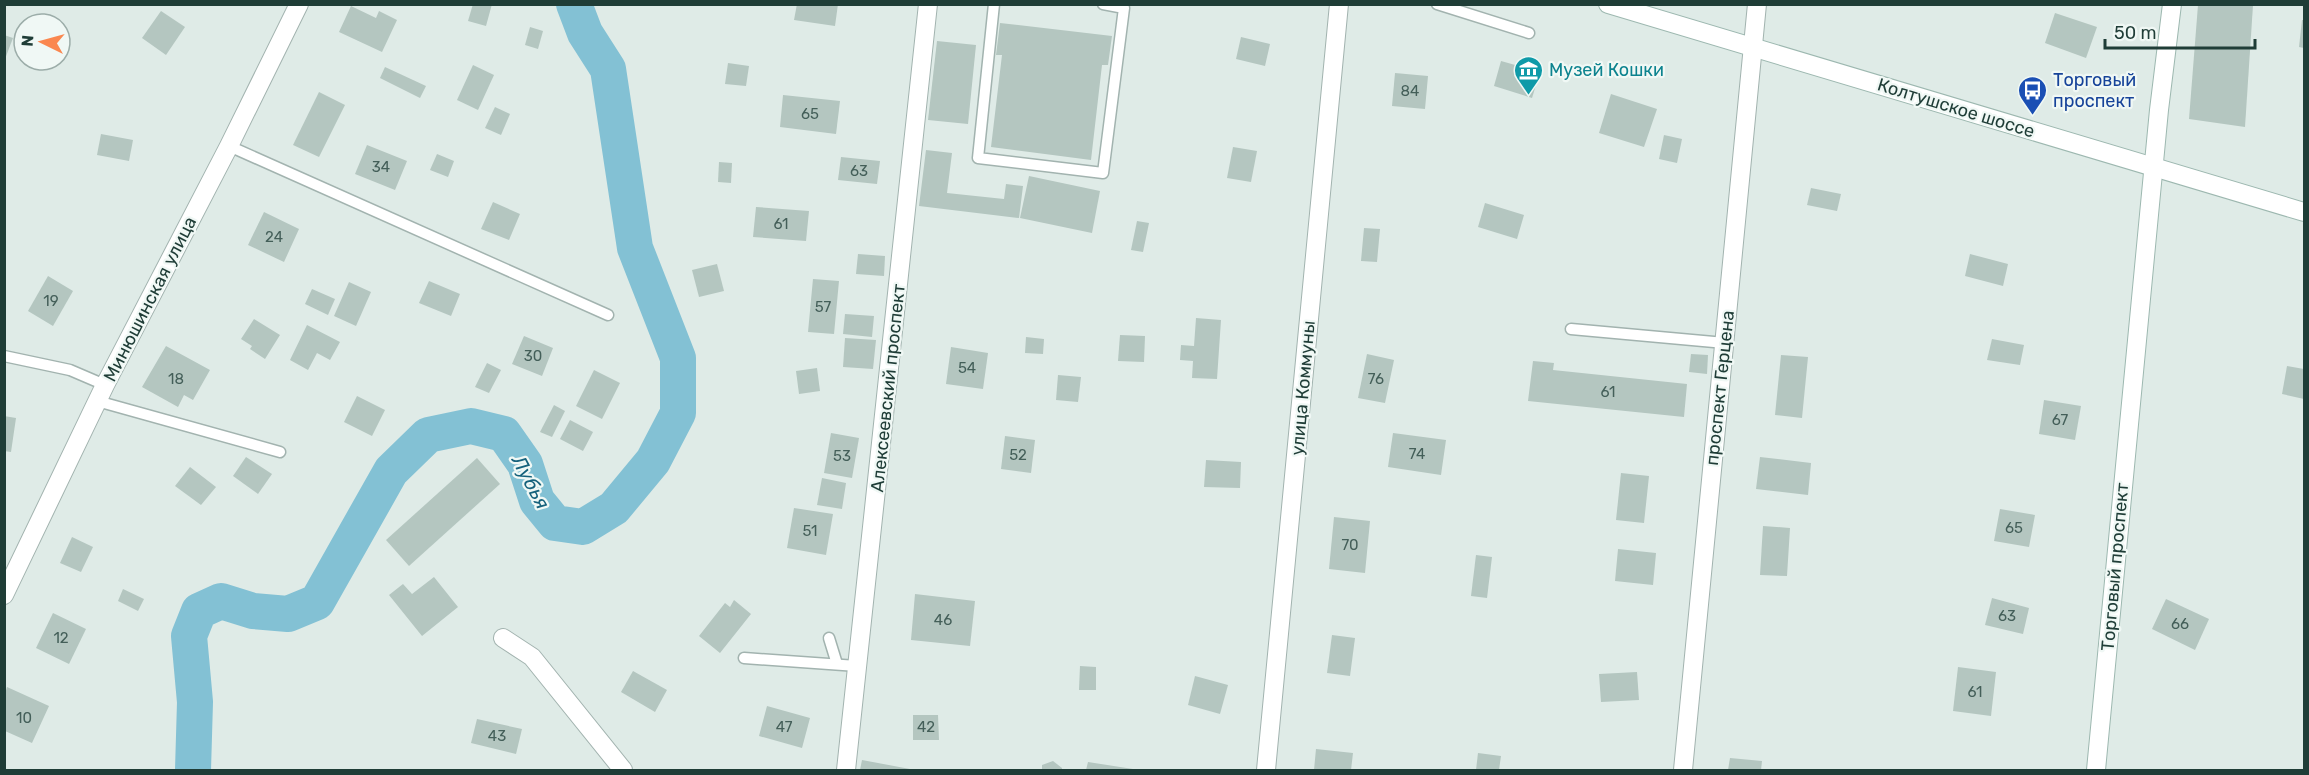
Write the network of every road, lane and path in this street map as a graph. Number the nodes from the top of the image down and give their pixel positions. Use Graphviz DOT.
graph roads {
  1 [pos="299,4"];
  2 [pos="928,4"];
  3 [pos="994,4"];
  4 [pos="1102,4"];
  5 [pos="1340,4"];
  6 [pos="1437,4"];
  7 [pos="1608,4"];
  8 [pos="1756,4"];
  9 [pos="2172,4"];
  10 [pos="1529,33"];
  11 [pos="1752,47"];
  12 [pos="228,147"];
  13 [pos="2154,168"];
  14 [pos="2304,212"];
  15 [pos="608,315"];
  16 [pos="1571,329"];
  17 [pos="1725,343"];
  18 [pos="4,356"];
  19 [pos="101,393"];
  20 [pos="280,452"];
  21 [pos="4,595"];
  22 [pos="503,638"];
  23 [pos="830,638"];
  24 [pos="744,658"];
  25 [pos="837,664"];
  26 [pos="858,666"];
  27 [pos="603,770"];
  28 [pos="608,771"];
  29 [pos="623,771"];
  30 [pos="846,771"];
  31 [pos="1266,771"];
  32 [pos="1683,771"];
  33 [pos="2096,771"];
  1 -- 12 [label="street, Минюшинская улица"];
  2 -- 26 [label="street, Алексеевский проспект"];
  3 -- 4 [label="lane"];
  5 -- 31 [label="street, улица Коммуны"];
  6 -- 10 [label="lane"];
  7 -- 11 [label="street, Колтушское шоссе"];
  8 -- 11 [label="street, проспект Герцена"];
  9 -- 13 [label="street, Торговый проспект"];
  11 -- 13 [label="street, Колтушское шоссе"];
  11 -- 17 [label="street, проспект Герцена"];
  12 -- 15 [label="lane"];
  12 -- 19 [label="street, Минюшинская улица"];
  13 -- 14 [label="street, Колтушское шоссе"];
  13 -- 33 [label="street, Торговый проспект"];
  16 -- 17 [label="lane"];
  17 -- 32 [label="street, проспект Герцена"];
  18 -- 19 [label="lane"];
  19 -- 20 [label="lane"];
  19 -- 21 [label="street, Минюшинская улица"];
  22 -- 29 [label="street"];
  23 -- 25 [label="lane"];
  24 -- 25 [label="lane"];
  25 -- 26 [label="lane"];
  26 -- 30 [label="street, Алексеевский проспект"];
  27 -- 28 [label="street"];
}
